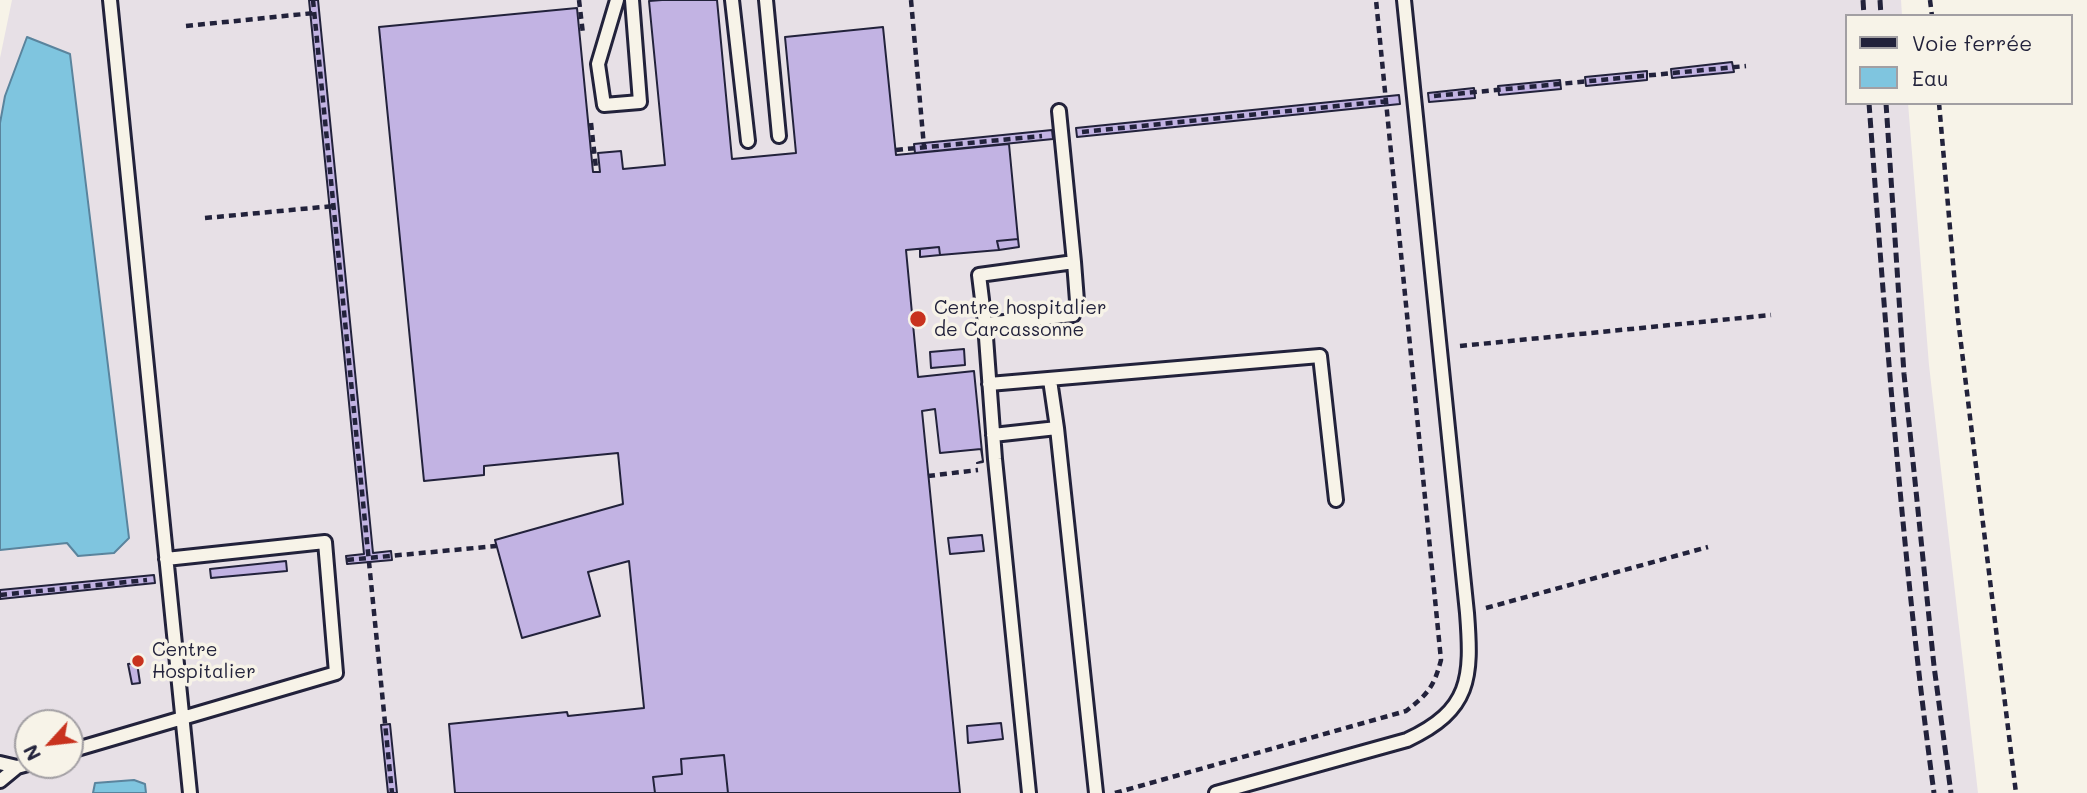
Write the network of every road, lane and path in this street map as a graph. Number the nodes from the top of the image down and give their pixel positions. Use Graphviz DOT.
graph roads {
  1 [pos="110,0"];
  2 [pos="313,0"];
  3 [pos="617,0"];
  4 [pos="632,0"];
  5 [pos="732,0"];
  6 [pos="766,0"];
  7 [pos="911,0"];
  8 [pos="1376,0"];
  9 [pos="1404,0"];
  10 [pos="314,13"];
  11 [pos="186,26"];
  12 [pos="1746,66"];
  13 [pos="1413,98"];
  14 [pos="1386,101"];
  15 [pos="1939,105"];
  16 [pos="1059,111"];
  17 [pos="1062,134"];
  18 [pos="779,136"];
  19 [pos="748,141"];
  20 [pos="924,148"];
  21 [pos="895,150"];
  22 [pos="334,206"];
  23 [pos="205,218"];
  24 [pos="1074,262"];
  25 [pos="1771,315"];
  26 [pos="985,324"];
  27 [pos="1438,349"];
  28 [pos="1411,352"];
  29 [pos="1050,380"];
  30 [pos="989,384"];
  31 [pos="1057,428"];
  32 [pos="993,435"];
  33 [pos="1336,499"];
  34 [pos="1708,547"];
  35 [pos="166,559"];
  36 [pos="1467,613"];
  37 [pos="1437,616"];
  38 [pos="182,716"];
  39 [pos="84,747"];
  40 [pos="190,793"];
  41 [pos="392,793"];
  42 [pos="1029,793"];
  43 [pos="1096,793"];
  44 [pos="1115,793"];
  45 [pos="1216,793"];
  46 [pos="2015,793"];
  1 -- 35 [label="lane"];
  2 -- 10 [label="path"];
  3 -- 4 [label="lane"];
  5 -- 19 [label="lane"];
  6 -- 18 [label="lane"];
  7 -- 20 [label="path"];
  8 -- 14 [label="path"];
  9 -- 13 [label="lane"];
  10 -- 11 [label="path"];
  10 -- 22 [label="path"];
  12 -- 13 [label="path"];
  13 -- 14 [label="path"];
  13 -- 27 [label="lane"];
  14 -- 17 [label="path"];
  14 -- 28 [label="path"];
  15 -- 46 [label="path"];
  16 -- 17 [label="lane"];
  17 -- 20 [label="path"];
  17 -- 24 [label="lane"];
  20 -- 21 [label="path"];
  22 -- 23 [label="path"];
  22 -- 41 [label="path"];
  24 -- 26 [label="lane"];
  24 -- 26 [label="lane"];
  25 -- 27 [label="path"];
  26 -- 30 [label="lane"];
  27 -- 28 [label="path"];
  27 -- 36 [label="lane"];
  28 -- 37 [label="path"];
  29 -- 30 [label="lane"];
  29 -- 31 [label="lane"];
  29 -- 33 [label="lane"];
  30 -- 32 [label="lane"];
  31 -- 32 [label="lane"];
  31 -- 43 [label="lane"];
  32 -- 42 [label="lane"];
  34 -- 36 [label="path"];
  35 -- 38 [label="lane"];
  35 -- 38 [label="lane"];
  36 -- 37 [label="path"];
  36 -- 45 [label="lane"];
  37 -- 44 [label="path"];
  38 -- 39 [label="lane"];
  38 -- 40 [label="lane"];
}
